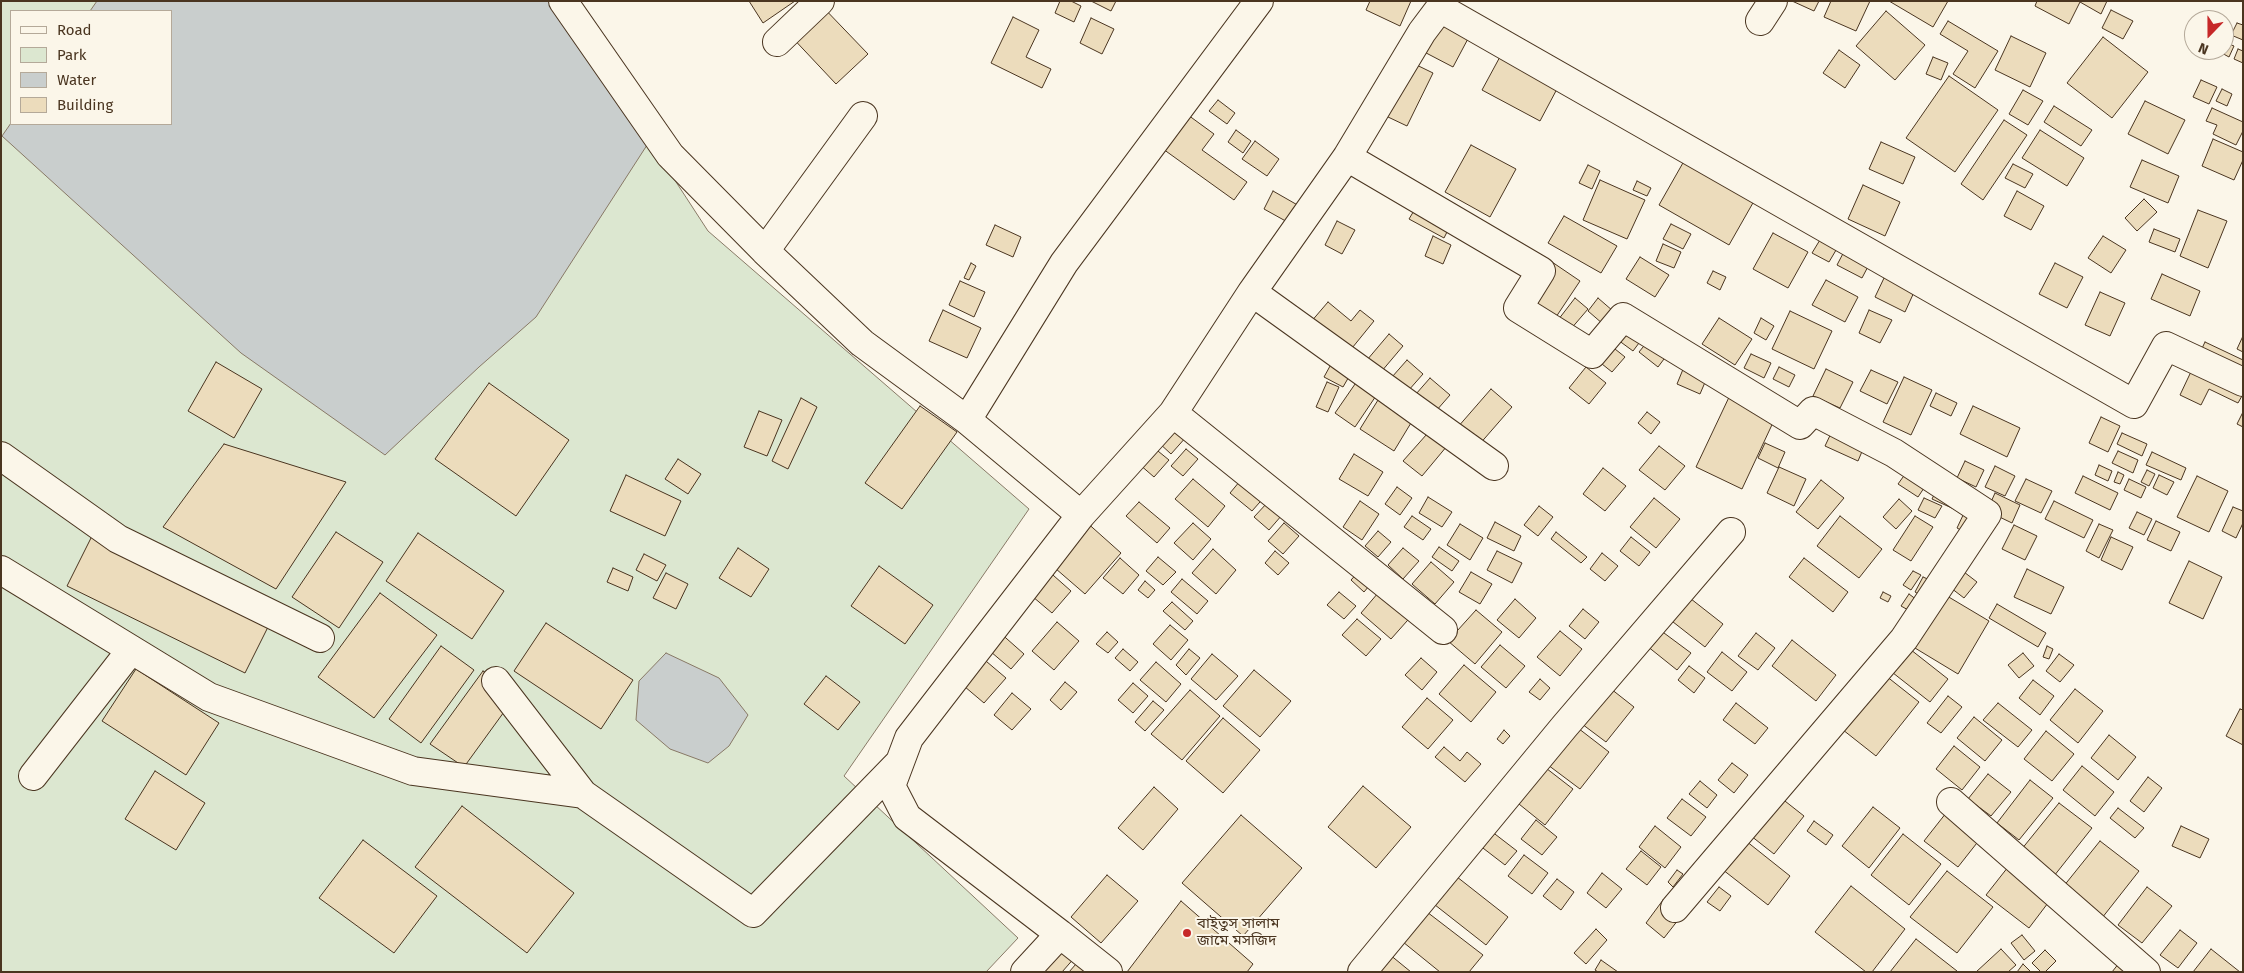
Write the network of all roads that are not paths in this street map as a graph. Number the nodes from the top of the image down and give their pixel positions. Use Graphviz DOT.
graph roads {
  1 [pos="563,1"];
  2 [pos="820,1"];
  3 [pos="1259,1"];
  4 [pos="777,42"];
  5 [pos="863,116"];
  6 [pos="1347,157"];
  7 [pos="765,251"];
  8 [pos="1252,292"];
  9 [pos="2243,382"];
  10 [pos="1172,413"];
  11 [pos="967,420"];
  12 [pos="1,456"];
  13 [pos="1494,466"];
  14 [pos="1081,515"];
  15 [pos="1731,532"];
  16 [pos="1,570"];
  17 [pos="1443,630"];
  18 [pos="320,638"];
  19 [pos="131,650"];
  20 [pos="496,681"];
  21 [pos="900,762"];
  22 [pos="33,776"];
  23 [pos="583,794"];
  24 [pos="1951,802"];
  25 [pos="1675,908"];
  26 [pos="1060,934"];
  27 [pos="1025,972"];
  28 [pos="1108,972"];
  29 [pos="1362,972"];
  30 [pos="2146,972"];
  1 -- 7 [label="street"];
  2 -- 4 [label="street"];
  3 -- 11 [label="street"];
  5 -- 7 [label="street"];
  6 -- 8 [label="street"];
  6 -- 9 [label="street"];
  6 -- 25 [label="street"];
  7 -- 11 [label="street"];
  8 -- 10 [label="street"];
  8 -- 13 [label="street"];
  10 -- 14 [label="street"];
  10 -- 17 [label="street"];
  11 -- 14 [label="street"];
  12 -- 18 [label="street"];
  14 -- 21 [label="street"];
  15 -- 29 [label="street"];
  16 -- 19 [label="street"];
  19 -- 22 [label="street"];
  19 -- 23 [label="street"];
  20 -- 23 [label="street"];
  21 -- 23 [label="street"];
  21 -- 26 [label="street"];
  24 -- 30 [label="street"];
  26 -- 27 [label="street"];
  26 -- 28 [label="street"];
}
